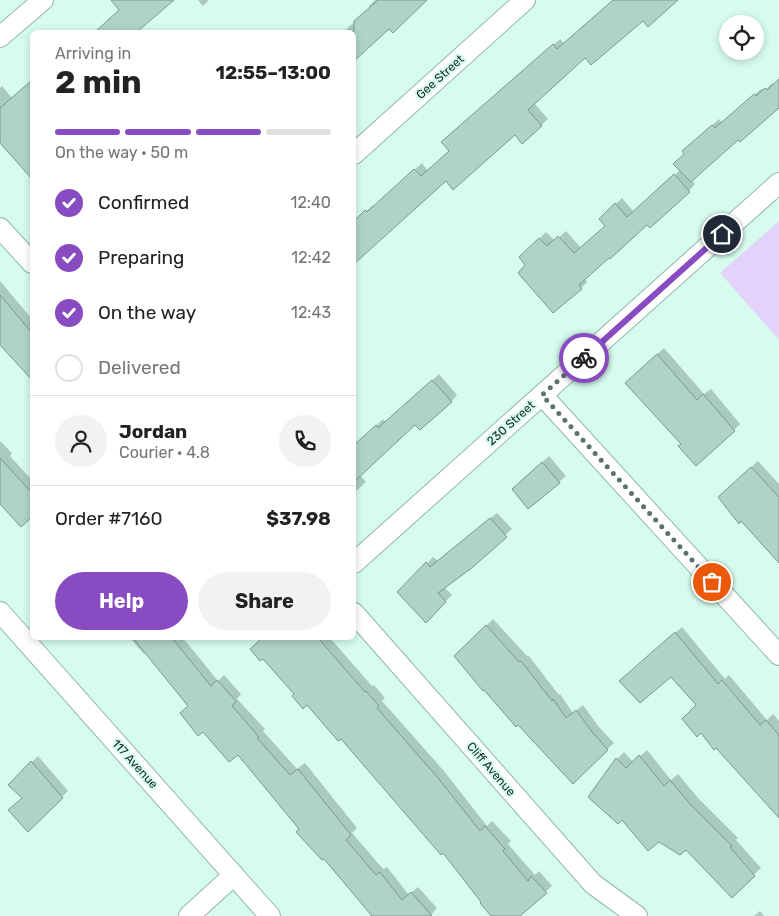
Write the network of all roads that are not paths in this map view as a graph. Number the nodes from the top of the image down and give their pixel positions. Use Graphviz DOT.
graph roads {
  1 [pos="43,0"];
  2 [pos="525,0"];
  3 [pos="0,37"];
  4 [pos="356,152"];
  5 [pos="779,183"];
  6 [pos="0,228"];
  7 [pos="30,261"];
  8 [pos="542,395"];
  9 [pos="356,561"];
  10 [pos="0,612"];
  11 [pos="356,615"];
  12 [pos="779,655"];
  13 [pos="234,875"];
  14 [pos="189,916"];
  15 [pos="270,916"];
  16 [pos="637,916"];
  1 -- 3 [label="street"];
  2 -- 4 [label="street, Gee Street"];
  5 -- 8 [label="street, 230 Street"];
  6 -- 7 [label="street"];
  8 -- 9 [label="street, 230 Street"];
  8 -- 12 [label="street"];
  10 -- 13 [label="street, 117 Avenue"];
  11 -- 16 [label="street, Cliff Avenue"];
  13 -- 14 [label="street"];
  13 -- 15 [label="street, 117 Avenue"];
}
